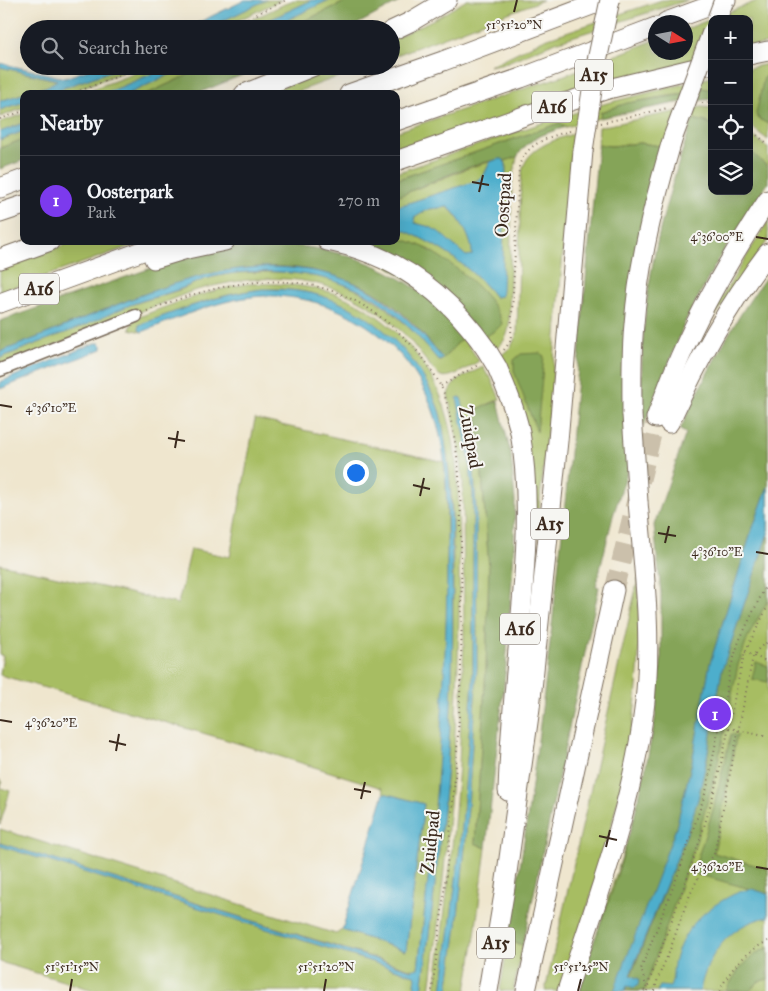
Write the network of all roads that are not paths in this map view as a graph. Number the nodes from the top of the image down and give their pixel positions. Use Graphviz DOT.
graph roads {
  1 [pos="447,0"];
  2 [pos="605,0"];
  3 [pos="610,0"];
  4 [pos="725,0"];
  5 [pos="685,15"];
  6 [pos="719,15"];
  7 [pos="400,27"];
  8 [pos="648,30"];
  9 [pos="708,43"];
  10 [pos="768,51"];
  11 [pos="753,55"];
  12 [pos="708,65"];
  13 [pos="292,75"];
  14 [pos="254,90"];
  15 [pos="360,90"];
  16 [pos="400,120"];
  17 [pos="400,160"];
  18 [pos="20,180"];
  19 [pos="0,188"];
  20 [pos="768,200"];
  21 [pos="20,206"];
  22 [pos="0,213"];
  23 [pos="39,245"];
  24 [pos="159,245"];
  25 [pos="206,245"];
  26 [pos="347,245"];
  27 [pos="768,253"];
  28 [pos="0,259"];
  29 [pos="79,275"];
  30 [pos="0,303"];
  31 [pos="136,316"];
  32 [pos="0,370"];
  33 [pos="614,590"];
  34 [pos="504,894"];
  35 [pos="488,991"];
  36 [pos="526,991"];
  37 [pos="567,991"];
  1 -- 7 [label="highway"];
  2 -- 15 [label="highway"];
  3 -- 34 [label="highway, A15, bridge"];
  4 -- 5 [label="highway"];
  4 -- 6 [label="highway, bridge"];
  8 -- 16 [label="highway, A16"];
  9 -- 37 [label="highway, bridge"];
  10 -- 11 [label="highway"];
  12 -- 17 [label="highway, A16"];
  13 -- 14 [label="highway"];
  18 -- 19 [label="highway"];
  20 -- 27 [label="highway"];
  21 -- 22 [label="highway"];
  23 -- 28 [label="highway, A16"];
  24 -- 29 [label="highway, A16"];
  25 -- 29 [label="highway, A16"];
  26 -- 34 [label="highway, A16"];
  29 -- 30 [label="highway, A16"];
  31 -- 32 [label="lane"];
  33 -- 36 [label="highway, A15"];
  34 -- 35 [label="highway, A15"];
}
